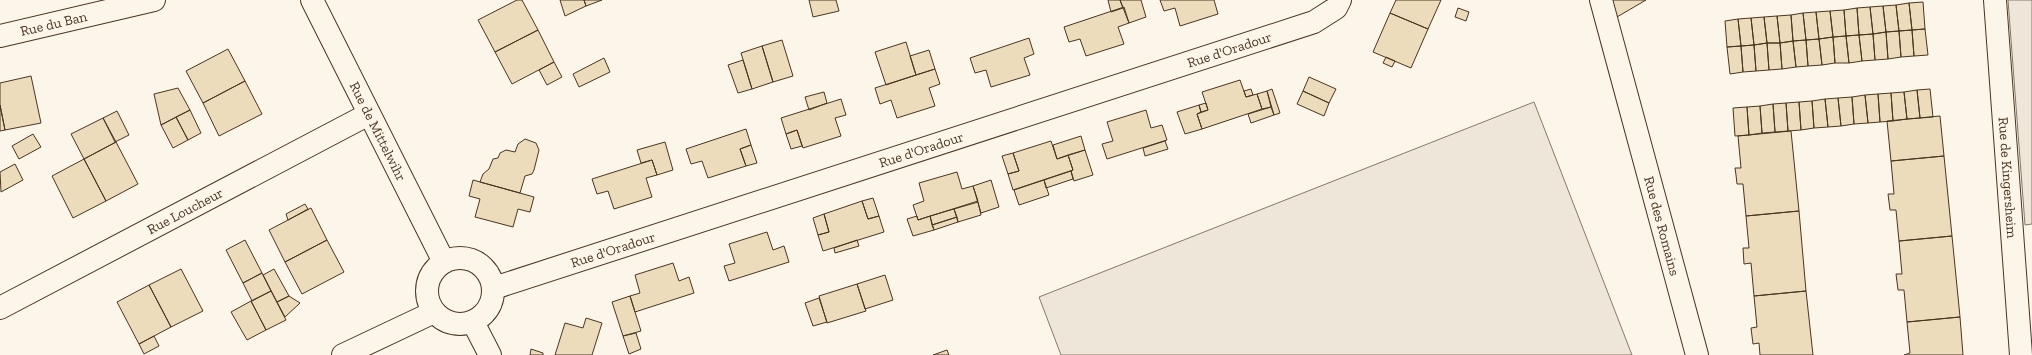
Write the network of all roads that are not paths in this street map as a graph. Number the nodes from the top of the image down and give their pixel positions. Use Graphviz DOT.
graph roads {
  1 [pos="154,0"];
  2 [pos="312,0"];
  3 [pos="1340,0"];
  4 [pos="1601,0"];
  5 [pos="1995,0"];
  6 [pos="0,36"];
  7 [pos="369,114"];
  8 [pos="444,262"];
  9 [pos="494,288"];
  10 [pos="0,308"];
  11 [pos="434,312"];
  12 [pos="473,322"];
  13 [pos="343,355"];
  14 [pos="490,355"];
  15 [pos="1697,355"];
  16 [pos="2020,355"];
  1 -- 6 [label="street, Rue du Ban"];
  2 -- 7 [label="street, Rue de Mittelwihr"];
  3 -- 9 [label="street, Rue d'Oradour"];
  4 -- 15 [label="street, Rue des Romains"];
  5 -- 16 [label="street, Rue de Kingersheim"];
  7 -- 8 [label="street, Rue de Mittelwihr"];
  7 -- 10 [label="street, Rue Loucheur"];
  8 -- 9 [label="street"];
  8 -- 11 [label="street"];
  9 -- 12 [label="street"];
  11 -- 12 [label="street"];
  11 -- 13 [label="street"];
  12 -- 14 [label="street"];
}
